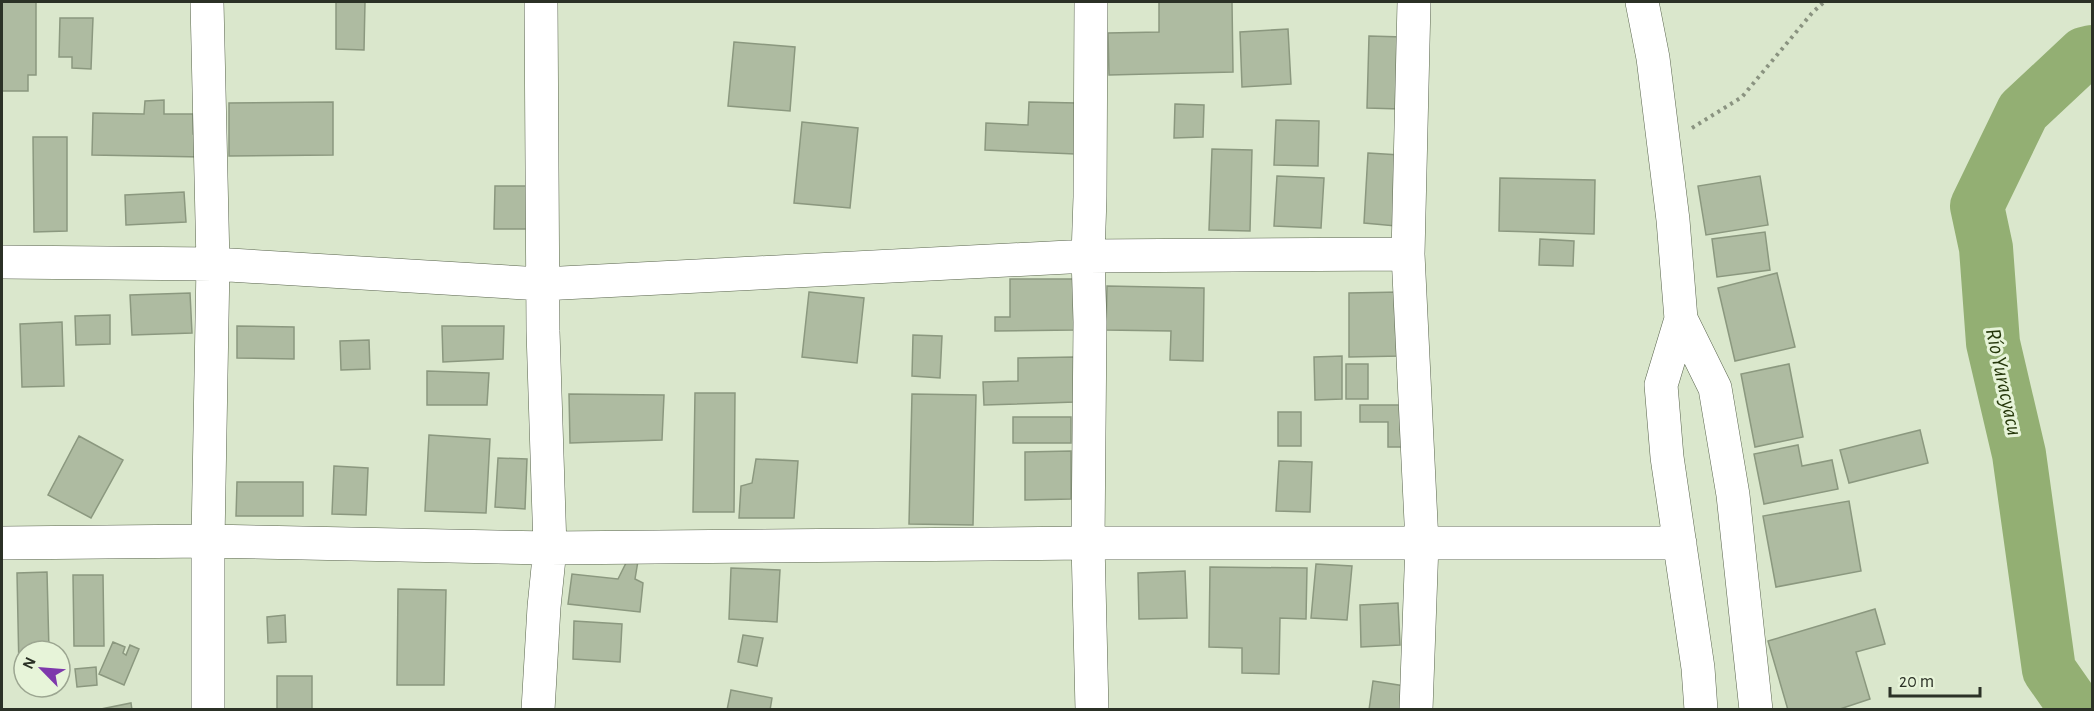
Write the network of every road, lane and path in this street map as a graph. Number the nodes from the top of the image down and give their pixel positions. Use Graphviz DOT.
graph roads {
  1 [pos="207,2"];
  2 [pos="540,2"];
  3 [pos="1091,2"];
  4 [pos="1414,2"];
  5 [pos="1642,2"];
  6 [pos="1824,2"];
  7 [pos="1664,147"];
  8 [pos="1408,255"];
  9 [pos="1088,256"];
  10 [pos="2,262"];
  11 [pos="213,264"];
  12 [pos="542,284"];
  13 [pos="1682,319"];
  14 [pos="208,541"];
  15 [pos="2,543"];
  16 [pos="1088,543"];
  17 [pos="1422,543"];
  18 [pos="1680,543"];
  19 [pos="550,548"];
  20 [pos="208,710"];
  21 [pos="538,710"];
  22 [pos="1092,710"];
  23 [pos="1416,710"];
  24 [pos="1701,710"];
  25 [pos="1756,710"];
  1 -- 11 [label="street"];
  2 -- 12 [label="street"];
  3 -- 9 [label="street"];
  4 -- 8 [label="street"];
  5 -- 7 [label="street"];
  6 -- 7 [label="path"];
  7 -- 13 [label="street"];
  8 -- 9 [label="street"];
  8 -- 17 [label="street"];
  9 -- 12 [label="street"];
  9 -- 16 [label="street"];
  10 -- 11 [label="street"];
  11 -- 12 [label="street"];
  11 -- 14 [label="street"];
  12 -- 19 [label="street"];
  13 -- 18 [label="street"];
  13 -- 25 [label="street"];
  14 -- 15 [label="street"];
  14 -- 19 [label="street"];
  14 -- 20 [label="street"];
  16 -- 17 [label="street"];
  16 -- 19 [label="street"];
  16 -- 22 [label="street"];
  17 -- 18 [label="street"];
  17 -- 23 [label="street"];
  18 -- 24 [label="street"];
  19 -- 21 [label="street"];
}
